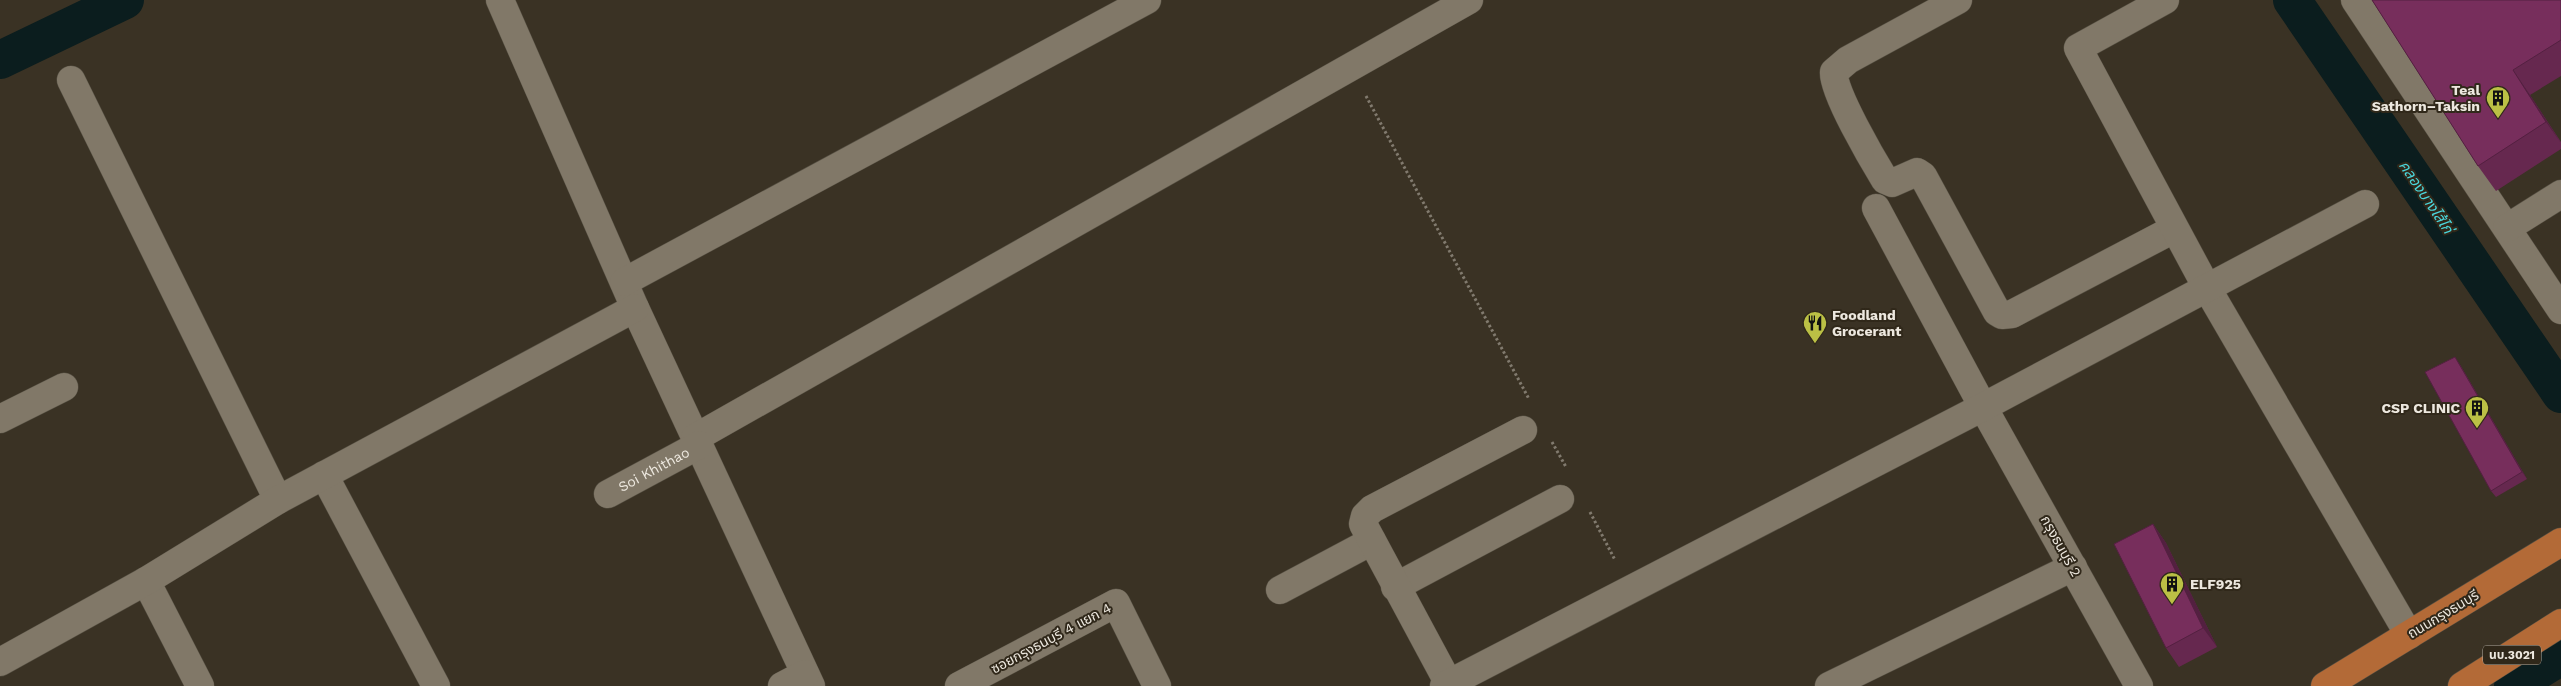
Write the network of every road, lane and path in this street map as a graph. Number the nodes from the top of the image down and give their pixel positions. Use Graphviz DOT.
graph roads {
  1 [pos="500,0"];
  2 [pos="1147,0"];
  3 [pos="1469,0"];
  4 [pos="1958,0"];
  5 [pos="2166,0"];
  6 [pos="2355,0"];
  7 [pos="1351,67"];
  8 [pos="71,80"];
  9 [pos="2561,194"];
  10 [pos="2365,204"];
  11 [pos="1876,208"];
  12 [pos="1433,219"];
  13 [pos="2507,228"];
  14 [pos="2174,229"];
  15 [pos="624,282"];
  16 [pos="2207,288"];
  17 [pos="2559,300"];
  18 [pos="635,308"];
  19 [pos="64,387"];
  20 [pos="1983,407"];
  21 [pos="0,419"];
  22 [pos="1523,430"];
  23 [pos="697,441"];
  24 [pos="324,475"];
  25 [pos="608,494"];
  26 [pos="1560,499"];
  27 [pos="278,500"];
  28 [pos="1372,541"];
  29 [pos="2561,542"];
  30 [pos="2073,567"];
  31 [pos="146,581"];
  32 [pos="1395,587"];
  33 [pos="1280,590"];
  34 [pos="2561,623"];
  35 [pos="2409,635"];
  36 [pos="0,662"];
  37 [pos="799,682"];
  38 [pos="1447,685"];
  39 [pos="200,686"];
  40 [pos="436,686"];
  41 [pos="959,686"];
  42 [pos="1157,686"];
  43 [pos="1829,686"];
  44 [pos="2139,686"];
  45 [pos="2325,686"];
  46 [pos="2462,686"];
  1 -- 15 [label="street"];
  2 -- 15 [label="street"];
  3 -- 7 [label="street, Soi Khithao"];
  4 -- 14 [label="street"];
  5 -- 14 [label="street"];
  6 -- 13 [label="street"];
  7 -- 12 [label="path"];
  7 -- 23 [label="street, Soi Khithao"];
  8 -- 27 [label="street"];
  9 -- 13 [label="street"];
  10 -- 16 [label="street"];
  11 -- 20 [label="street, กรุงธนบุรี 2"];
  13 -- 17 [label="street"];
  14 -- 16 [label="street"];
  15 -- 18 [label="street"];
  16 -- 20 [label="street"];
  16 -- 35 [label="street"];
  18 -- 23 [label="street"];
  18 -- 24 [label="street"];
  19 -- 21 [label="street"];
  20 -- 30 [label="street, กรุงธนบุรี 2"];
  20 -- 38 [label="street"];
  22 -- 28 [label="street"];
  23 -- 25 [label="street, Soi Khithao"];
  23 -- 37 [label="street"];
  24 -- 27 [label="street"];
  24 -- 40 [label="street"];
  26 -- 32 [label="street"];
  27 -- 31 [label="street"];
  28 -- 32 [label="street"];
  28 -- 33 [label="street"];
  29 -- 35 [label="main road, ถนนกรุงธนบุรี"];
  30 -- 43 [label="street"];
  30 -- 44 [label="street, กรุงธนบุรี 2"];
  31 -- 36 [label="street"];
  31 -- 39 [label="street"];
  32 -- 38 [label="street"];
  34 -- 46 [label="main road, นบ.3021"];
  35 -- 45 [label="main road, ถนนกรุงธนบุรี"];
  41 -- 42 [label="street, ซอยกรุงธนบุรี 4 แยก 4"];
}
